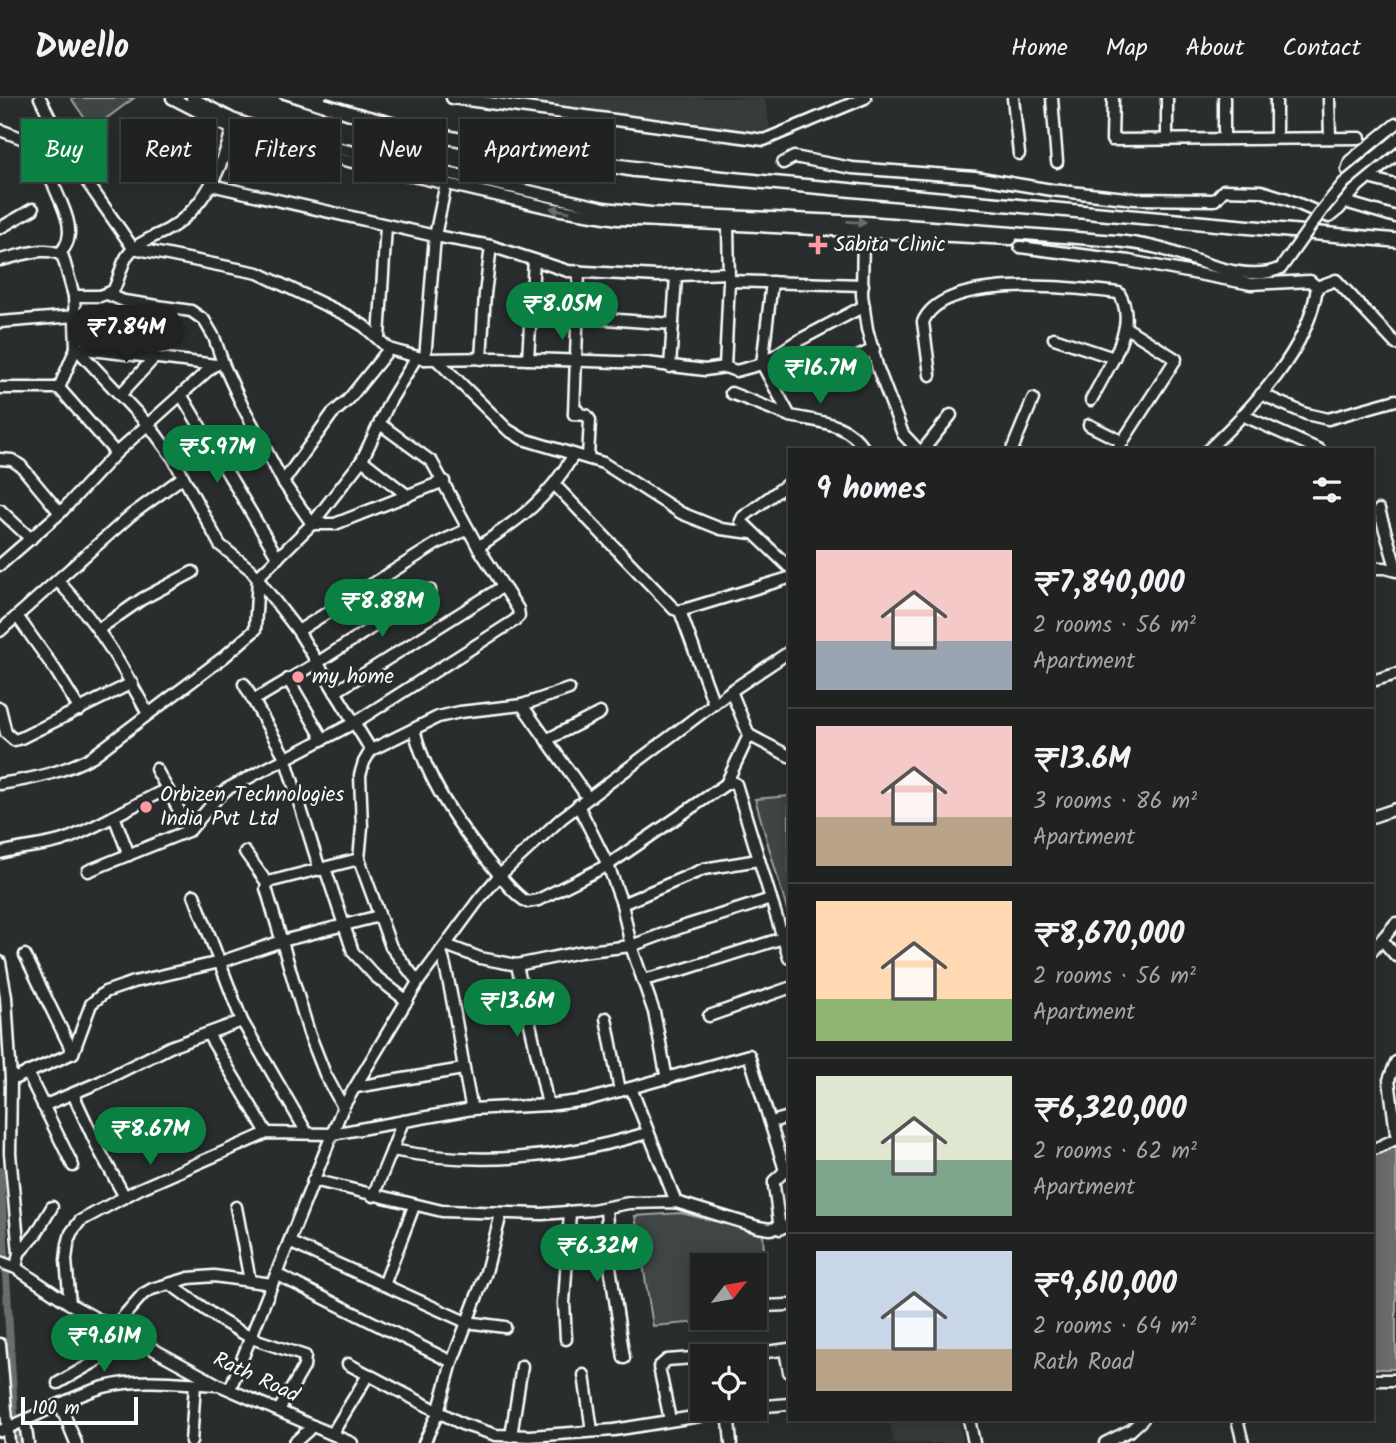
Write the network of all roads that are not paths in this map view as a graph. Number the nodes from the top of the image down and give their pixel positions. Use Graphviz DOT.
graph roads {
  1 [pos="40,98"];
  2 [pos="172,98"];
  3 [pos="192,98"];
  4 [pos="452,98"];
  5 [pos="865,98"];
  6 [pos="1013,98"];
  7 [pos="1052,98"];
  8 [pos="1113,98"];
  9 [pos="1167,98"];
  10 [pos="1224,98"];
  11 [pos="1276,98"];
  12 [pos="1329,98"];
  13 [pos="49,119"];
  14 [pos="1396,124"];
  15 [pos="230,128"];
  16 [pos="0,130"];
  17 [pos="230,137"];
  18 [pos="21,138"];
  19 [pos="1276,138"];
  20 [pos="1330,138"];
  21 [pos="1360,138"];
  22 [pos="1167,139"];
  23 [pos="1224,139"];
  24 [pos="1396,140"];
  25 [pos="1019,154"];
  26 [pos="1396,155"];
  27 [pos="340,160"];
  28 [pos="1057,162"];
  29 [pos="783,163"];
  30 [pos="1368,178"];
  31 [pos="53,182"];
  32 [pos="86,182"];
  33 [pos="446,183"];
  34 [pos="211,185"];
  35 [pos="1396,185"];
  36 [pos="1345,202"];
  37 [pos="33,209"];
  38 [pos="1396,217"];
  39 [pos="728,225"];
  40 [pos="386,226"];
  41 [pos="0,228"];
  42 [pos="863,233"];
  43 [pos="435,236"];
  44 [pos="1116,241"];
  45 [pos="491,246"];
  46 [pos="1020,247"];
  47 [pos="134,248"];
  48 [pos="60,253"];
  49 [pos="0,260"];
  50 [pos="534,260"];
  51 [pos="579,271"];
  52 [pos="676,276"];
  53 [pos="728,277"];
  54 [pos="772,282"];
  55 [pos="863,285"];
  56 [pos="1317,287"];
  57 [pos="107,295"];
  58 [pos="74,296"];
  59 [pos="864,306"];
  60 [pos="75,316"];
  61 [pos="578,317"];
  62 [pos="0,322"];
  63 [pos="673,324"];
  64 [pos="1125,327"];
  65 [pos="379,338"];
  66 [pos="1055,338"];
  67 [pos="1396,344"];
  68 [pos="76,348"];
  69 [pos="389,349"];
  70 [pos="874,349"];
  71 [pos="155,357"];
  72 [pos="420,358"];
  73 [pos="1114,358"];
  74 [pos="481,359"];
  75 [pos="528,359"];
  76 [pos="437,360"];
  77 [pos="576,361"];
  78 [pos="762,364"];
  79 [pos="219,365"];
  80 [pos="670,367"];
  81 [pos="725,367"];
  82 [pos="832,369"];
  83 [pos="930,375"];
  84 [pos="0,388"];
  85 [pos="59,388"];
  86 [pos="731,393"];
  87 [pos="1261,394"];
  88 [pos="120,395"];
  89 [pos="182,396"];
  90 [pos="1034,398"];
  91 [pos="1091,400"];
  92 [pos="1396,400"];
  93 [pos="951,415"];
  94 [pos="1242,415"];
  95 [pos="790,416"];
  96 [pos="380,424"];
  97 [pos="1089,425"];
  98 [pos="149,426"];
  99 [pos="1120,446"];
  100 [pos="864,448"];
  101 [pos="919,448"];
  102 [pos="923,448"];
  103 [pos="1013,448"];
  104 [pos="1210,448"];
  105 [pos="1316,448"];
  106 [pos="116,453"];
  107 [pos="573,456"];
  108 [pos="588,457"];
  109 [pos="0,459"];
  110 [pos="362,460"];
  111 [pos="183,477"];
  112 [pos="444,481"];
  113 [pos="283,482"];
  114 [pos="554,484"];
  115 [pos="788,487"];
  116 [pos="408,496"];
  117 [pos="0,510"];
  118 [pos="1379,510"];
  119 [pos="60,513"];
  120 [pos="312,524"];
  121 [pos="468,529"];
  122 [pos="752,533"];
  123 [pos="31,540"];
  124 [pos="478,547"];
  125 [pos="278,558"];
  126 [pos="0,565"];
  127 [pos="788,566"];
  128 [pos="1374,569"];
  129 [pos="1396,569"];
  130 [pos="193,572"];
  131 [pos="257,577"];
  132 [pos="788,578"];
  133 [pos="58,582"];
  134 [pos="502,587"];
  135 [pos="430,590"];
  136 [pos="680,611"];
  137 [pos="17,615"];
  138 [pos="99,629"];
  139 [pos="0,631"];
  140 [pos="298,631"];
  141 [pos="788,653"];
  142 [pos="317,663"];
  143 [pos="1396,674"];
  144 [pos="288,679"];
  145 [pos="1374,680"];
  146 [pos="132,683"];
  147 [pos="244,684"];
  148 [pos="569,689"];
  149 [pos="731,691"];
  150 [pos="335,692"];
  151 [pos="254,700"];
  152 [pos="714,704"];
  153 [pos="522,705"];
  154 [pos="0,708"];
  155 [pos="79,710"];
  156 [pos="600,713"];
  157 [pos="148,714"];
  158 [pos="354,723"];
  159 [pos="414,729"];
  160 [pos="749,735"];
  161 [pos="323,739"];
  162 [pos="546,740"];
  163 [pos="371,750"];
  164 [pos="788,755"];
  165 [pos="285,757"];
  166 [pos="156,769"];
  167 [pos="0,784"];
  168 [pos="726,784"];
  169 [pos="167,789"];
  170 [pos="588,798"];
  171 [pos="578,805"];
  172 [pos="1396,809"];
  173 [pos="114,816"];
  174 [pos="1374,816"];
  175 [pos="190,830"];
  176 [pos="245,852"];
  177 [pos="0,853"];
  178 [pos="129,855"];
  179 [pos="359,859"];
  180 [pos="758,860"];
  181 [pos="608,865"];
  182 [pos="323,869"];
  183 [pos="88,871"];
  184 [pos="500,875"];
  185 [pos="267,883"];
  186 [pos="194,895"];
  187 [pos="771,899"];
  188 [pos="622,904"];
  189 [pos="379,916"];
  190 [pos="1396,923"];
  191 [pos="344,924"];
  192 [pos="783,938"];
  193 [pos="1382,940"];
  194 [pos="282,941"];
  195 [pos="631,946"];
  196 [pos="444,948"];
  197 [pos="1374,949"];
  198 [pos="788,955"];
  199 [pos="25,956"];
  200 [pos="1396,956"];
  201 [pos="0,962"];
  202 [pos="220,962"];
  203 [pos="517,965"];
  204 [pos="643,980"];
  205 [pos="418,982"];
  206 [pos="788,988"];
  207 [pos="407,1001"];
  208 [pos="709,1016"];
  209 [pos="606,1018"];
  210 [pos="242,1021"];
  211 [pos="208,1034"];
  212 [pos="73,1053"];
  213 [pos="1396,1062"];
  214 [pos="463,1069"];
  215 [pos="27,1073"];
  216 [pos="667,1079"];
  217 [pos="11,1080"];
  218 [pos="356,1087"];
  219 [pos="626,1090"];
  220 [pos="73,1094"];
  221 [pos="1393,1094"];
  222 [pos="548,1105"];
  223 [pos="43,1106"];
  224 [pos="343,1107"];
  225 [pos="472,1110"];
  226 [pos="788,1117"];
  227 [pos="403,1121"];
  228 [pos="771,1122"];
  229 [pos="267,1133"];
  230 [pos="307,1133"];
  231 [pos="647,1133"];
  232 [pos="1396,1133"];
  233 [pos="332,1134"];
  234 [pos="1396,1139"];
  235 [pos="1374,1149"];
  236 [pos="392,1150"];
  237 [pos="73,1166"];
  238 [pos="313,1180"];
  239 [pos="373,1196"];
  240 [pos="125,1197"];
  241 [pos="676,1202"];
  242 [pos="414,1206"];
  243 [pos="52,1207"];
  244 [pos="236,1207"];
  245 [pos="606,1208"];
  246 [pos="570,1212"];
  247 [pos="501,1214"];
  248 [pos="785,1228"];
  249 [pos="289,1242"];
  250 [pos="19,1254"];
  251 [pos="0,1262"];
  252 [pos="14,1267"];
  253 [pos="274,1279"];
  254 [pos="250,1281"];
  255 [pos="170,1284"];
  256 [pos="384,1285"];
  257 [pos="70,1304"];
  258 [pos="788,1305"];
  259 [pos="767,1306"];
  260 [pos="466,1322"];
  261 [pos="114,1327"];
  262 [pos="505,1327"];
  263 [pos="251,1338"];
  264 [pos="135,1339"];
  265 [pos="566,1339"];
  266 [pos="0,1344"];
  267 [pos="787,1349"];
  268 [pos="767,1352"];
  269 [pos="690,1357"];
  270 [pos="624,1358"];
  271 [pos="452,1362"];
  272 [pos="348,1364"];
  273 [pos="522,1366"];
  274 [pos="1,1372"];
  275 [pos="368,1375"];
  276 [pos="584,1375"];
  277 [pos="1374,1380"];
  278 [pos="1396,1380"];
  279 [pos="58,1383"];
  280 [pos="195,1384"];
  281 [pos="219,1385"];
  282 [pos="230,1390"];
  283 [pos="60,1404"];
  284 [pos="788,1404"];
  285 [pos="767,1407"];
  286 [pos="279,1410"];
  287 [pos="438,1413"];
  288 [pos="690,1417"];
  289 [pos="670,1420"];
  290 [pos="729,1421"];
  291 [pos="969,1421"];
  292 [pos="1141,1421"];
  293 [pos="1238,1421"];
  294 [pos="23,1423"];
  295 [pos="313,1426"];
  296 [pos="6,1429"];
  297 [pos="592,1431"];
  298 [pos="332,1434"];
  299 [pos="511,1436"];
  300 [pos="191,1442"];
  301 [pos="9,1443"];
  302 [pos="28,1443"];
  303 [pos="76,1443"];
  304 [pos="294,1443"];
  305 [pos="352,1443"];
  306 [pos="424,1443"];
  307 [pos="732,1443"];
  308 [pos="974,1443"];
  309 [pos="1105,1443"];
  310 [pos="1243,1443"];
  1 -- 13 [label="street"];
  2 -- 15 [label="street"];
  3 -- 44 [label="street, one-way"];
  4 -- 5 [label="street"];
  6 -- 25 [label="street"];
  7 -- 28 [label="street"];
  8 -- 22 [label="street"];
  9 -- 22 [label="street"];
  10 -- 23 [label="street"];
  11 -- 19 [label="street"];
  12 -- 20 [label="street"];
  14 -- 30 [label="street"];
  16 -- 18 [label="street"];
  17 -- 34 [label="street"];
  19 -- 20 [label="street"];
  19 -- 23 [label="street"];
  20 -- 21 [label="street"];
  22 -- 23 [label="street"];
  24 -- 44 [label="street, bridge"];
  26 -- 30 [label="street"];
  27 -- 33 [label="street"];
  29 -- 36 [label="street"];
  30 -- 35 [label="street"];
  30 -- 36 [label="street"];
  31 -- 48 [label="street"];
  32 -- 47 [label="street"];
  39 -- 33 [label="street, one-way"];
  33 -- 43 [label="street"];
  34 -- 40 [label="street"];
  34 -- 47 [label="street"];
  36 -- 38 [label="street"];
  37 -- 41 [label="street"];
  39 -- 42 [label="street"];
  39 -- 53 [label="street"];
  40 -- 43 [label="street"];
  40 -- 65 [label="street"];
  42 -- 44 [label="street"];
  42 -- 55 [label="street"];
  43 -- 45 [label="street"];
  43 -- 72 [label="street"];
  45 -- 50 [label="street"];
  45 -- 74 [label="street"];
  46 -- 56 [label="street"];
  47 -- 57 [label="street"];
  47 -- 65 [label="street"];
  48 -- 49 [label="street"];
  48 -- 58 [label="street"];
  50 -- 51 [label="street"];
  50 -- 75 [label="street"];
  51 -- 52 [label="street"];
  51 -- 61 [label="street"];
  52 -- 53 [label="street"];
  52 -- 63 [label="street"];
  53 -- 54 [label="street"];
  53 -- 81 [label="street"];
  54 -- 55 [label="street"];
  54 -- 78 [label="street"];
  55 -- 59 [label="street"];
  56 -- 67 [label="street"];
  56 -- 87 [label="street"];
  57 -- 58 [label="street"];
  57 -- 79 [label="street"];
  58 -- 60 [label="street"];
  59 -- 70 [label="street"];
  59 -- 78 [label="street"];
  60 -- 62 [label="street"];
  60 -- 68 [label="street"];
  61 -- 63 [label="street"];
  61 -- 77 [label="street"];
  63 -- 80 [label="street"];
  64 -- 73 [label="street"];
  64 -- 83 [label="street"];
  64 -- 99 [label="street"];
  65 -- 69 [label="street"];
  66 -- 73 [label="street"];
  68 -- 71 [label="street"];
  68 -- 85 [label="street"];
  68 -- 88 [label="street"];
  69 -- 72 [label="street"];
  69 -- 113 [label="street"];
  70 -- 82 [label="street"];
  70 -- 101 [label="street"];
  71 -- 79 [label="street"];
  71 -- 88 [label="street"];
  72 -- 76 [label="street"];
  72 -- 96 [label="street"];
  73 -- 91 [label="street"];
  74 -- 75 [label="street"];
  74 -- 76 [label="street"];
  75 -- 77 [label="street"];
  76 -- 107 [label="street"];
  77 -- 80 [label="street"];
  77 -- 108 [label="street"];
  78 -- 81 [label="street"];
  78 -- 95 [label="street"];
  79 -- 89 [label="street"];
  79 -- 113 [label="street"];
  80 -- 81 [label="street"];
  84 -- 85 [label="street"];
  85 -- 106 [label="street"];
  86 -- 95 [label="street"];
  87 -- 92 [label="street"];
  87 -- 94 [label="street"];
  88 -- 98 [label="street"];
  89 -- 98 [label="street"];
  89 -- 125 [label="street"];
  90 -- 103 [label="street"];
  93 -- 102 [label="street"];
  94 -- 104 [label="street"];
  94 -- 105 [label="street"];
  95 -- 100 [label="street"];
  96 -- 110 [label="street"];
  96 -- 112 [label="street"];
  97 -- 99 [label="street"];
  98 -- 106 [label="street"];
  98 -- 111 [label="street"];
  106 -- 119 [label="street"];
  107 -- 108 [label="street"];
  107 -- 114 [label="street"];
  108 -- 122 [label="street"];
  109 -- 119 [label="street"];
  110 -- 116 [label="street"];
  110 -- 120 [label="street"];
  111 -- 131 [label="street"];
  111 -- 133 [label="street"];
  112 -- 116 [label="street"];
  112 -- 121 [label="street"];
  113 -- 120 [label="street"];
  114 -- 124 [label="street"];
  114 -- 136 [label="street"];
  115 -- 122 [label="street"];
  116 -- 120 [label="street"];
  117 -- 123 [label="street"];
  118 -- 129 [label="street"];
  119 -- 123 [label="street"];
  120 -- 125 [label="street"];
  121 -- 124 [label="street"];
  121 -- 140 [label="street"];
  122 -- 127 [label="street"];
  123 -- 126 [label="street"];
  124 -- 134 [label="street"];
  125 -- 131 [label="street"];
  128 -- 129 [label="street"];
  130 -- 138 [label="street"];
  131 -- 140 [label="street"];
  131 -- 157 [label="street"];
  132 -- 136 [label="street"];
  133 -- 137 [label="street"];
  133 -- 138 [label="street"];
  134 -- 150 [label="street"];
  134 -- 158 [label="street"];
  135 -- 142 [label="street"];
  136 -- 152 [label="street"];
  137 -- 139 [label="street"];
  137 -- 155 [label="street"];
  138 -- 146 [label="street"];
  140 -- 142 [label="street"];
  141 -- 149 [label="street"];
  142 -- 144 [label="street"];
  142 -- 150 [label="street"];
  143 -- 145 [label="street"];
  144 -- 151 [label="street"];
  144 -- 161 [label="street"];
  146 -- 155 [label="street"];
  146 -- 157 [label="street"];
  147 -- 151 [label="street"];
  148 -- 153 [label="street"];
  149 -- 152 [label="street"];
  149 -- 160 [label="street"];
  150 -- 158 [label="street"];
  151 -- 165 [label="street"];
  152 -- 170 [label="street"];
  153 -- 159 [label="street"];
  153 -- 162 [label="street"];
  154 -- 155 [label="street"];
  156 -- 162 [label="street"];
  157 -- 167 [label="street"];
  158 -- 161 [label="street"];
  158 -- 163 [label="street"];
  159 -- 163 [label="street"];
  159 -- 184 [label="street"];
  160 -- 164 [label="street"];
  160 -- 168 [label="street"];
  161 -- 165 [label="street"];
  162 -- 170 [label="street"];
  163 -- 179 [label="street"];
  165 -- 175 [label="street"];
  165 -- 182 [label="street"];
  166 -- 169 [label="street"];
  168 -- 180 [label="street"];
  168 -- 181 [label="street"];
  169 -- 173 [label="street"];
  169 -- 175 [label="street"];
  170 -- 171 [label="street"];
  171 -- 181 [label="street"];
  171 -- 184 [label="street"];
  172 -- 174 [label="street"];
  173 -- 177 [label="street"];
  173 -- 178 [label="street"];
  175 -- 178 [label="street"];
  176 -- 185 [label="street"];
  178 -- 183 [label="street"];
  179 -- 182 [label="street"];
  179 -- 189 [label="street"];
  180 -- 187 [label="street"];
  180 -- 188 [label="street"];
  181 -- 184 [label="street"];
  181 -- 188 [label="street"];
  182 -- 185 [label="street"];
  182 -- 191 [label="street"];
  184 -- 196 [label="street"];
  185 -- 194 [label="street"];
  186 -- 202 [label="street"];
  187 -- 192 [label="street"];
  187 -- 195 [label="street"];
  188 -- 195 [label="street"];
  189 -- 191 [label="street"];
  189 -- 205 [label="street"];
  190 -- 193 [label="street"];
  191 -- 194 [label="street"];
  191 -- 207 [label="street"];
  192 -- 198 [label="street"];
  192 -- 204 [label="street"];
  193 -- 197 [label="street"];
  193 -- 200 [label="street"];
  194 -- 202 [label="street"];
  194 -- 224 [label="street"];
  195 -- 203 [label="street"];
  195 -- 204 [label="street"];
  196 -- 203 [label="street"];
  196 -- 205 [label="street"];
  196 -- 214 [label="street"];
  199 -- 212 [label="street"];
  201 -- 217 [label="street"];
  202 -- 210 [label="street"];
  202 -- 212 [label="street"];
  203 -- 222 [label="street"];
  204 -- 216 [label="street"];
  205 -- 207 [label="street"];
  206 -- 208 [label="street"];
  207 -- 218 [label="street"];
  209 -- 219 [label="street"];
  210 -- 211 [label="street"];
  210 -- 230 [label="street"];
  211 -- 220 [label="street"];
  211 -- 229 [label="street"];
  212 -- 215 [label="street"];
  213 -- 221 [label="street"];
  214 -- 218 [label="street"];
  214 -- 225 [label="street"];
  215 -- 217 [label="street"];
  215 -- 223 [label="street"];
  216 -- 219 [label="street"];
  216 -- 228 [label="street"];
  217 -- 250 [label="street"];
  218 -- 224 [label="street"];
  219 -- 222 [label="street"];
  219 -- 231 [label="street"];
  220 -- 223 [label="street"];
  220 -- 240 [label="street"];
  221 -- 232 [label="street"];
  222 -- 225 [label="street"];
  223 -- 237 [label="street"];
  224 -- 233 [label="street"];
  225 -- 227 [label="street"];
  226 -- 228 [label="street"];
  227 -- 233 [label="street"];
  227 -- 236 [label="street"];
  228 -- 248 [label="street"];
  229 -- 230 [label="street"];
  229 -- 240 [label="street"];
  230 -- 233 [label="street"];
  231 -- 236 [label="street"];
  231 -- 241 [label="street"];
  233 -- 238 [label="street"];
  234 -- 235 [label="street"];
  236 -- 239 [label="street"];
  238 -- 239 [label="street"];
  238 -- 249 [label="street"];
  239 -- 242 [label="street"];
  240 -- 257 [label="street"];
  241 -- 245 [label="street"];
  241 -- 248 [label="street"];
  242 -- 247 [label="street"];
  242 -- 256 [label="street"];
  243 -- 250 [label="street"];
  244 -- 254 [label="street"];
  245 -- 246 [label="street"];
  245 -- 270 [label="street"];
  246 -- 247 [label="street"];
  246 -- 265 [label="street"];
  247 -- 260 [label="street"];
  249 -- 253 [label="street"];
  249 -- 256 [label="street"];
  250 -- 252 [label="street"];
  251 -- 252 [label="street, Rath Road"];
  252 -- 257 [label="street, Rath Road"];
  253 -- 254 [label="street"];
  253 -- 263 [label="street"];
  253 -- 271 [label="street"];
  254 -- 255 [label="street"];
  255 -- 261 [label="street"];
  255 -- 263 [label="street"];
  256 -- 260 [label="street"];
  257 -- 261 [label="street, Rath Road"];
  258 -- 259 [label="street"];
  260 -- 262 [label="street"];
  260 -- 271 [label="street"];
  261 -- 264 [label="street, Rath Road"];
  263 -- 282 [label="street"];
  263 -- 286 [label="street"];
  264 -- 279 [label="street"];
  264 -- 281 [label="street, Rath Road"];
  266 -- 274 [label="street"];
  267 -- 268 [label="street"];
  269 -- 289 [label="street"];
  271 -- 287 [label="street"];
  272 -- 275 [label="street"];
  273 -- 299 [label="street"];
  274 -- 296 [label="street"];
  275 -- 287 [label="street"];
  275 -- 298 [label="street"];
  276 -- 297 [label="street"];
  277 -- 278 [label="street"];
  280 -- 281 [label="street"];
  280 -- 283 [label="street"];
  280 -- 300 [label="street"];
  281 -- 282 [label="street, Rath Road"];
  282 -- 286 [label="street, Rath Road"];
  283 -- 294 [label="street"];
  283 -- 303 [label="street"];
  284 -- 285 [label="street"];
  286 -- 295 [label="street, Rath Road"];
  287 -- 299 [label="street"];
  287 -- 306 [label="street"];
  288 -- 289 [label="street"];
  289 -- 297 [label="street"];
  290 -- 307 [label="street"];
  291 -- 308 [label="street"];
  292 -- 309 [label="street"];
  293 -- 310 [label="street"];
  294 -- 296 [label="street"];
  294 -- 302 [label="street"];
  295 -- 298 [label="street, Rath Road"];
  295 -- 304 [label="street"];
  296 -- 301 [label="street"];
  297 -- 299 [label="street"];
  298 -- 305 [label="street, Rath Road"];
}
